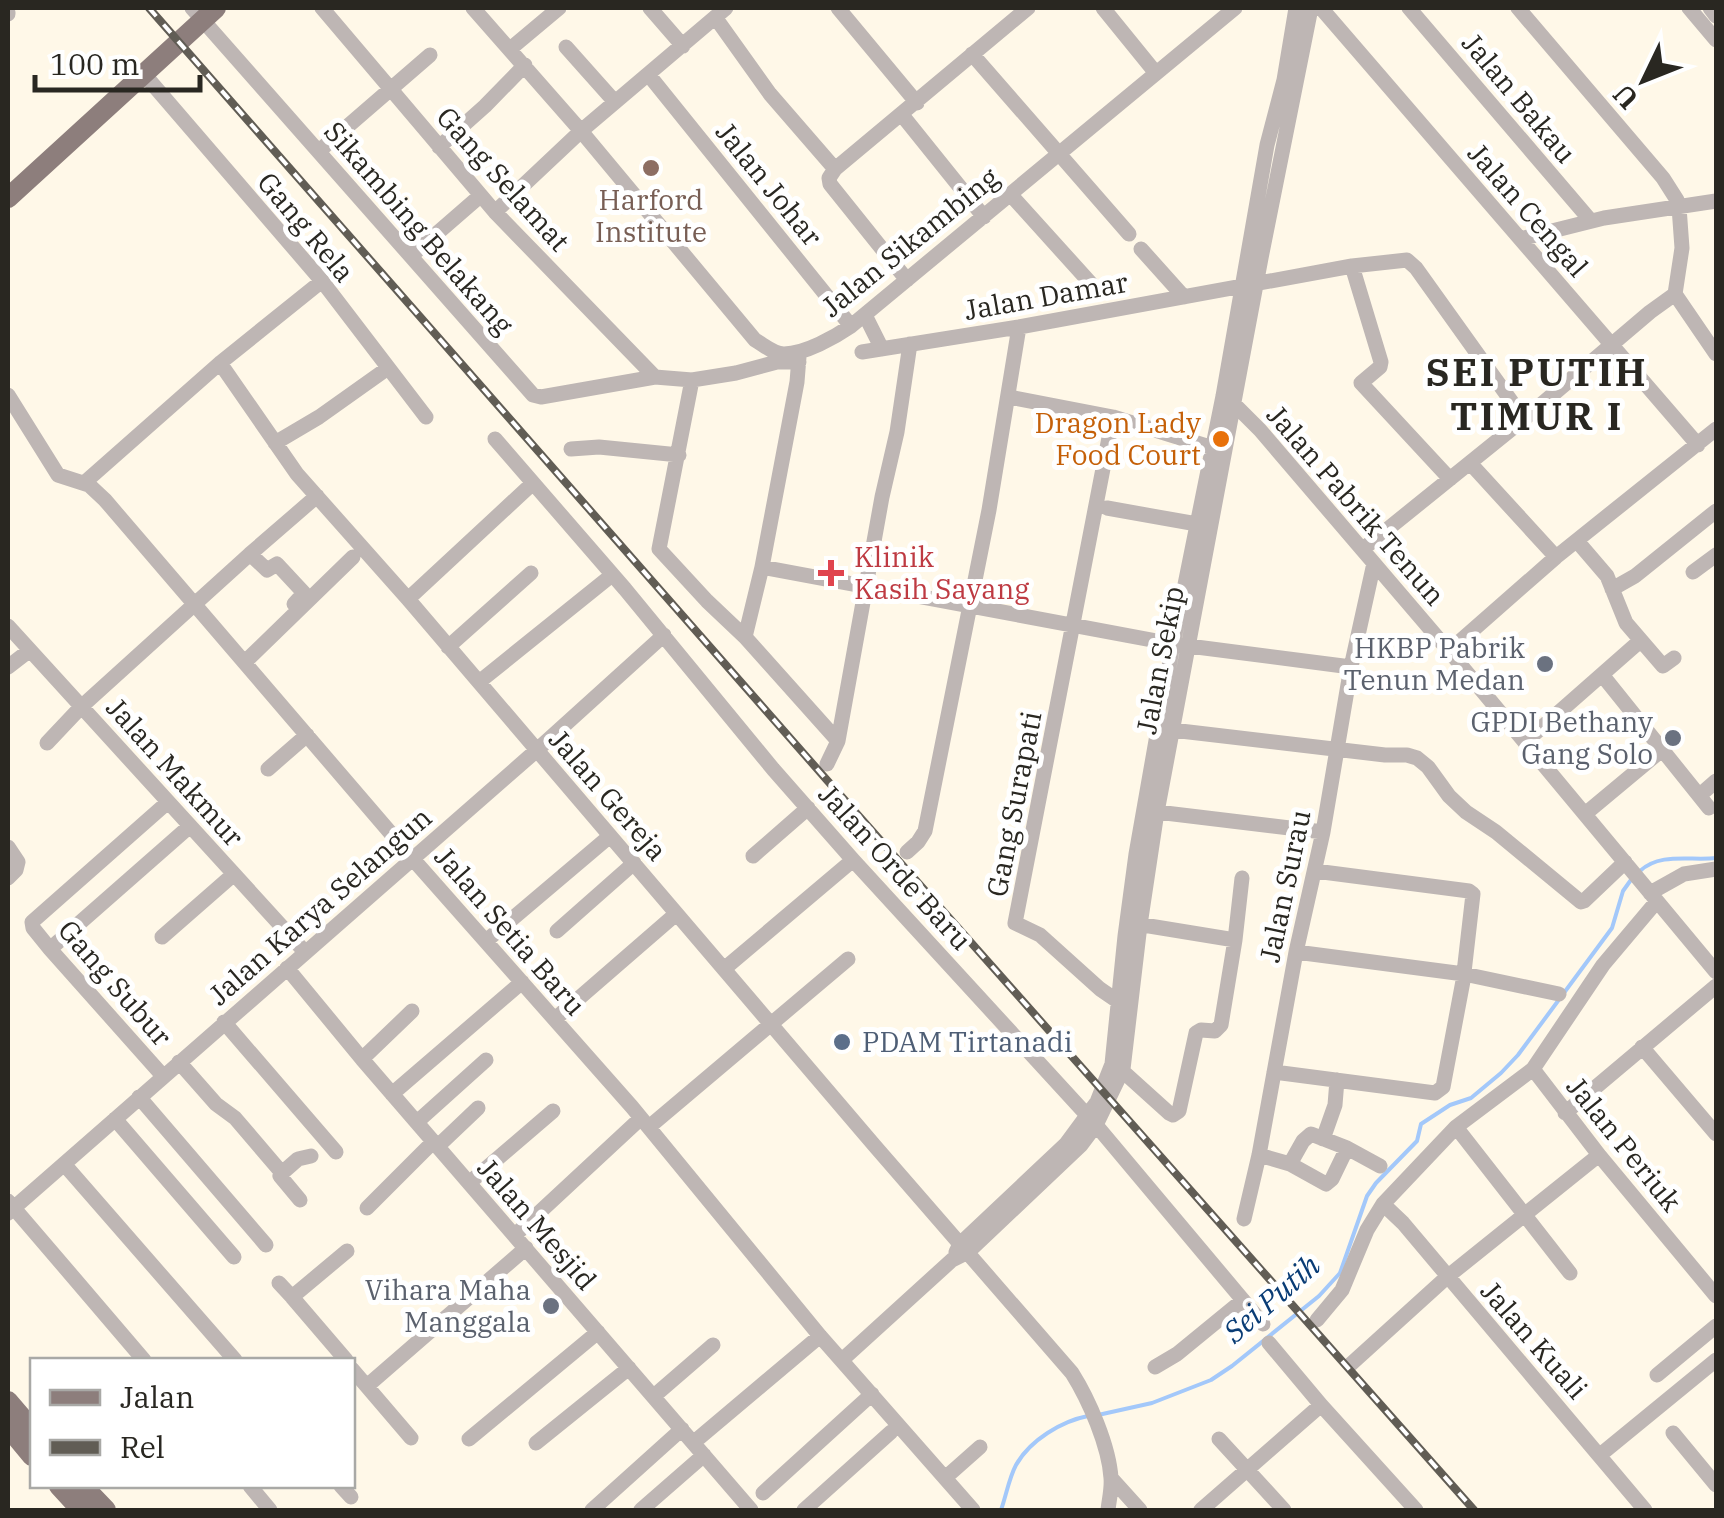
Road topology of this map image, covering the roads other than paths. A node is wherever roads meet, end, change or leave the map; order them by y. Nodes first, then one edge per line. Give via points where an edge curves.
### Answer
1 (322, 8) edge
2 (474, 8) edge
3 (559, 8) edge
4 (650, 8) edge
5 (838, 8) edge
6 (1104, 8) edge
7 (1235, 8) edge
8 (1296, 8) edge
9 (1311, 8) edge
10 (1321, 8) edge
11 (1409, 8) edge
12 (1518, 8) edge
13 (1689, 8) edge
14 (1710, 8) edge
15 (204, 11) edge
16 (1016, 11) edge
17 (721, 12) edge
18 (1716, 16) edge
19 (1716, 40) edge
20 (683, 46) junction
21 (566, 47) dead end
22 (510, 50) junction
23 (430, 54) dead end
24 (972, 54) junction
25 (525, 66) junction
26 (1155, 72) junction
27 (143, 73) junction
28 (648, 74) junction
29 (390, 90) junction
30 (615, 102) junction
31 (916, 102) junction
32 (902, 114) junction
33 (581, 131) junction
34 (438, 146) junction
35 (1275, 147) junction
36 (319, 151) junction
37 (1060, 154) junction
38 (834, 170) junction
39 (1010, 194) junction
40 (480, 196) junction
41 (8, 198) edge
42 (1716, 202) edge
43 (1680, 207) junction
44 (495, 212) junction
45 (984, 217) junction
46 (1591, 221) junction
47 (1128, 234) dead end
48 (1520, 239) junction
49 (1141, 249) dead end
50 (411, 256) junction
51 (1352, 266) junction
52 (907, 280) junction
53 (322, 282) junction
54 (1250, 285) junction
55 (1094, 287) dead end
56 (1676, 294) junction
57 (1184, 297) junction
58 (858, 321) junction
59 (1019, 327) junction
60 (910, 344) junction
61 (1612, 346) junction
62 (882, 349) junction
63 (862, 352) dead end
64 (1716, 354) edge
65 (799, 356) junction
66 (220, 363) junction
67 (388, 368) junction
68 (655, 377) junction
69 (692, 380) junction
70 (529, 391) joint
71 (8, 395) edge
72 (1009, 397) junction
73 (1229, 400) junction
74 (426, 417) dead end
75 (1114, 417) junction
76 (1524, 419) junction
77 (1716, 428) edge
78 (495, 438) dead end
79 (275, 444) junction
80 (1698, 445) junction
81 (1213, 448) junction
82 (571, 449) dead end
83 (679, 455) junction
84 (1470, 463) junction
85 (1450, 479) junction
86 (84, 483) junction
87 (532, 483) junction
88 (317, 496) junction
89 (1106, 508) dead end
90 (1716, 511) edge
91 (1197, 524) junction
92 (1577, 541) junction
93 (1363, 549) junction
94 (250, 554) junction
95 (1716, 555) edge
96 (353, 557) dead end
97 (1556, 557) junction
98 (1374, 563) junction
99 (762, 567) junction
100 (1693, 572) dead end
101 (531, 573) dead end
102 (612, 575) junction
103 (867, 586) junction
104 (1612, 589) junction
105 (408, 599) junction
106 (195, 604) junction
107 (970, 607) junction
108 (297, 611) junction
109 (8, 626) edge
110 (1075, 626) junction
111 (664, 635) junction
112 (745, 637) junction
113 (1640, 641) junction
114 (1180, 645) junction
115 (448, 646) junction
116 (30, 650) junction
117 (1450, 651) junction
118 (1674, 658) dead end
119 (245, 662) junction
120 (1352, 667) junction
121 (8, 668) edge
122 (1603, 676) junction
123 (480, 682) junction
124 (81, 707) junction
125 (1172, 730) junction
126 (307, 735) junction
127 (838, 741) junction
128 (1525, 742) junction
129 (46, 743) dead end
130 (1338, 748) junction
131 (1663, 749) junction
132 (537, 750) junction
133 (827, 764) dead end
134 (268, 769) dead end
135 (1716, 780) edge
136 (168, 802) junction
137 (808, 808) junction
138 (1157, 812) junction
139 (1584, 814) junction
140 (190, 826) junction
141 (1323, 832) junction
142 (610, 836) junction
143 (8, 847) edge
144 (907, 852) dead end
145 (753, 856) dead end
146 (412, 858) junction
147 (853, 860) junction
148 (634, 864) junction
149 (1628, 867) junction
150 (1716, 868) edge
151 (1315, 872) junction
152 (234, 874) junction
153 (8, 878) edge
154 (1242, 878) dead end
155 (1651, 894) junction
156 (676, 914) junction
157 (1133, 924) junction
158 (557, 930) dead end
159 (162, 937) dead end
160 (1235, 940) junction
161 (486, 941) junction
162 (50, 949) junction
163 (305, 952) junction
164 (1296, 952) junction
165 (848, 959) dead end
166 (287, 968) junction
167 (724, 969) junction
168 (1716, 972) edge
169 (1464, 974) junction
170 (522, 982) junction
171 (1716, 986) edge
172 (1559, 994) dead end
173 (1119, 1002) junction
174 (412, 1011) dead end
175 (556, 1019) junction
176 (224, 1022) junction
177 (771, 1022) junction
178 (1642, 1047) junction
179 (362, 1059) junction
180 (486, 1060) dead end
181 (179, 1062) junction
182 (1118, 1066) junction
183 (1532, 1069) junction
184 (1274, 1072) junction
185 (163, 1076) junction
186 (1337, 1080) junction
187 (392, 1094) junction
188 (139, 1097) junction
189 (478, 1108) dead end
190 (553, 1112) dead end
191 (1565, 1113) junction
192 (115, 1119) junction
193 (1092, 1121) junction
194 (417, 1122) junction
195 (645, 1122) junction
196 (1456, 1127) junction
197 (1716, 1134) edge
198 (1323, 1139) junction
199 (436, 1144) junction
200 (1347, 1148) junction
201 (336, 1152) dead end
202 (1259, 1155) junction
203 (1599, 1155) junction
204 (311, 1156) dead end
205 (64, 1164) junction
206 (1290, 1164) junction
207 (1380, 1166) dead end
208 (282, 1172) junction
209 (469, 1182) junction
210 (300, 1200) dead end
211 (1384, 1204) junction
212 (9, 1207) edge
213 (367, 1208) dead end
214 (1524, 1215) junction
215 (1244, 1219) dead end
216 (520, 1242) junction
217 (266, 1245) dead end
218 (964, 1248) junction
219 (347, 1251) dead end
220 (234, 1257) dead end
221 (1570, 1273) dead end
222 (1447, 1277) junction
223 (279, 1283) dead end
224 (1716, 1296) edge
225 (292, 1298) junction
226 (1243, 1300) junction
227 (1317, 1320) dead end
228 (1263, 1324) dead end
229 (1716, 1326) edge
230 (598, 1332) junction
231 (820, 1336) junction
232 (1269, 1342) dead end
233 (713, 1345) dead end
234 (142, 1358) edge
235 (233, 1358) edge
236 (344, 1358) edge
237 (842, 1360) junction
238 (1716, 1360) edge
239 (1351, 1364) dead end
240 (1155, 1366) dead end
241 (629, 1368) junction
242 (355, 1372) edge
243 (1657, 1375) dead end
244 (367, 1386) junction
245 (872, 1394) junction
246 (654, 1396) junction
247 (8, 1401) edge
248 (1322, 1405) junction
249 (8, 1427) edge
250 (30, 1427) edge
251 (682, 1430) junction
252 (891, 1432) dead end
253 (1674, 1432) dead end
254 (411, 1438) dead end
255 (1218, 1438) dead end
256 (469, 1439) dead end
257 (536, 1443) dead end
258 (980, 1447) dead end
259 (699, 1449) junction
260 (30, 1454) edge
261 (1600, 1455) junction
262 (1248, 1470) junction
263 (945, 1478) junction
264 (1112, 1479) junction
265 (1716, 1485) edge
266 (61, 1488) edge
267 (85, 1488) edge
268 (252, 1488) edge
269 (763, 1493) dead end
270 (81, 1510) edge
271 (106, 1510) edge
272 (270, 1510) edge
273 (592, 1510) edge
274 (641, 1510) edge
275 (751, 1510) edge
276 (804, 1510) edge
277 (973, 1510) edge
278 (1108, 1510) edge
279 (1140, 1510) edge
280 (1201, 1510) edge
281 (1284, 1510) edge
282 (1416, 1510) edge
283 (1645, 1510) edge

1 - 29 street, Gang Selamat
2 - 22 street
3 - 22 street
4 - 20 street
5 - 31 street
6 - 26 street
7 - 26 street, Jalan Sikambing
8 - 35 street, Jalan Sekip
9 - 35 street, Jalan Sekip
10 - 48 street, Jalan Cengal
11 - 46 street, Jalan Bakau
12 - 43 street via 1663,178
13 - 19 street
14 - 18 street
15 - 27 main road
15 - 36 street, Sikambing Belakang
16 - 24 street
17 - 20 street
17 - 38 street via 770,94
20 - 28 street
21 - 30 street
22 - 25 street
23 - 29 street
24 - 31 street
24 - 37 street
25 - 33 street
25 - 34 street
26 - 37 street, Jalan Sikambing
27 - 41 main road
27 - 53 street, Gang Rela
28 - 30 street
28 - 58 street, Jalan Johar
29 - 34 street, Gang Selamat
29 - 36 street
30 - 33 street
31 - 32 street
32 - 38 street
32 - 45 street
33 - 44 street
33 - 65 street via 755,340
34 - 40 street, Gang Selamat
35 - 54 street, Jalan Sekip
36 - 50 street, Sikambing Belakang
37 - 39 street, Jalan Sikambing
37 - 47 street
38 - 52 street via 830,184
39 - 45 street, Jalan Sikambing
39 - 55 street
40 - 44 street, Gang Selamat
40 - 50 street
42 - 43 street
43 - 46 street
43 - 56 street
44 - 68 street, Gang Selamat
45 - 52 street, Jalan Sikambing
46 - 48 street
48 - 61 street, Jalan Cengal
49 - 57 street
50 - 70 street, Sikambing Belakang
51 - 54 street, Jalan Damar
51 - 76 street, Jalan Damar via 1412,263
51 - 85 street via 1381,362 1362,383
52 - 58 street, Jalan Sikambing
53 - 66 street
53 - 67 street, Gang Rela
54 - 57 street, Jalan Damar
54 - 73 street, Jalan Sekip
56 - 61 street
56 - 64 street
57 - 59 street, Jalan Damar
58 - 62 street
58 - 65 street, Jalan Sikambing
59 - 60 street, Jalan Damar
59 - 72 street
60 - 62 street, Jalan Damar
60 - 103 street
61 - 76 street
61 - 80 street, Jalan Cengal
62 - 63 street, Jalan Damar
65 - 69 street, Jalan Sikambing
65 - 99 street
66 - 79 street, Jalan Gereja
66 - 86 street
67 - 74 street, Gang Rela
67 - 79 street
68 - 69 street, Jalan Sikambing
68 - 70 street, Jalan Sikambing via 542,397
69 - 83 street
71 - 86 street, Jalan Setia Baru via 59,477
72 - 75 street
72 - 107 street
73 - 81 street, Jalan Sekip
73 - 93 street, Jalan Pabrik Tenun
73 - 114 street, Jalan Sekip
75 - 81 street
75 - 110 street
76 - 84 street
77 - 80 street
78 - 87 street, Jalan Orde Baru
79 - 88 street, Jalan Gereja
80 - 92 street
81 - 91 street, Jalan Sekip
82 - 83 street
83 - 112 street via 659,548
84 - 85 street
84 - 97 street
85 - 93 street
86 - 106 street, Jalan Setia Baru
87 - 102 street, Jalan Orde Baru
87 - 105 street
88 - 94 street
88 - 105 street, Jalan Gereja
89 - 91 street
90 - 104 street
91 - 114 street, Jalan Sekip
92 - 97 street
92 - 104 street
93 - 98 street, Jalan Pabrik Tenun
94 - 106 street
94 - 108 street via 267,570 277,564 304,593 294,604
95 - 100 street
96 - 108 street
97 - 117 street
98 - 117 street, Jalan Pabrik Tenun
98 - 120 street, Jalan Surau
99 - 103 street
99 - 112 street
101 - 115 street
102 - 111 street, Jalan Orde Baru
102 - 123 street
103 - 107 street
103 - 127 street
104 - 113 street
105 - 115 street, Jalan Gereja
106 - 119 street, Jalan Setia Baru
106 - 124 street
107 - 110 street
107 - 144 street via 925,832
108 - 119 street
109 - 116 street, Jalan Makmur
110 - 114 street
110 - 173 street, Gang Surapati via 1015,923 1040,934
111 - 132 street, Jalan Karya Selangun
111 - 137 street, Jalan Orde Baru
112 - 127 street
113 - 118 street via 1663,666
113 - 122 street
114 - 120 street
114 - 125 street, Jalan Sekip
114 - 157 street, Jalan Sekip via 1136,854
115 - 123 street, Jalan Gereja
116 - 121 street
116 - 124 street, Jalan Makmur
117 - 128 street, Jalan Pabrik Tenun
119 - 126 street, Jalan Setia Baru
120 - 130 street, Jalan Surau
122 - 128 street
122 - 131 street
123 - 132 street, Jalan Gereja
124 - 129 street
124 - 136 street, Jalan Makmur
125 - 130 street
125 - 138 street, Jalan Sekip
126 - 134 street
126 - 146 street, Jalan Setia Baru
127 - 133 street
128 - 139 street, Jalan Pabrik Tenun
130 - 141 street, Jalan Surau
130 - 149 street via 1417,758 1466,812 1581,902
131 - 135 street via 1705,802
131 - 139 street
132 - 142 street, Jalan Gereja
132 - 146 street, Jalan Karya Selangun
136 - 140 street, Jalan Makmur
136 - 162 street, Gang Subur via 32,922
137 - 145 street
137 - 147 street, Jalan Orde Baru
138 - 141 street
138 - 157 street, Jalan Sekip
139 - 149 street, Jalan Pabrik Tenun
140 - 152 street, Jalan Makmur
140 - 162 street
141 - 151 street, Jalan Surau
142 - 148 street, Jalan Gereja
142 - 161 street
143 - 153 street via 18,862
146 - 161 street, Jalan Setia Baru
146 - 163 street, Jalan Karya Selangun
147 - 167 street
147 - 193 street, Jalan Orde Baru
148 - 156 street, Jalan Gereja
148 - 158 street
149 - 155 street, Jalan Pabrik Tenun
150 - 155 street via 1684,874
151 - 164 street, Jalan Surau
151 - 169 street via 1469,892 1474,897
152 - 159 street
152 - 163 street, Jalan Makmur
154 - 160 street
155 - 168 street, Jalan Pabrik Tenun
155 - 183 street
156 - 167 street, Jalan Gereja
156 - 175 street
157 - 160 street
157 - 173 street, Jalan Sekip
157 - 182 street, Jalan Sekip
160 - 182 street via 1221,1025 1196,1033 1179,1111 1169,1114
161 - 170 street, Jalan Setia Baru
162 - 185 street, Gang Subur
163 - 166 street, Jalan Karya Selangun
164 - 169 street
164 - 184 street, Jalan Surau
165 - 177 street
166 - 176 street, Jalan Karya Selangun
166 - 179 street, Jalan Mesjid
167 - 177 street, Jalan Gereja
169 - 172 street
169 - 186 street via 1442,1090
170 - 175 street, Jalan Setia Baru
170 - 187 street
171 - 178 street
173 - 182 street, Jalan Sekip
174 - 179 street
175 - 195 street, Jalan Setia Baru
176 - 181 street, Jalan Karya Selangun
176 - 201 street
177 - 195 street
177 - 218 street, Jalan Gereja
178 - 191 street
178 - 197 street
179 - 187 street, Jalan Mesjid
180 - 194 street
181 - 185 street, Jalan Karya Selangun
181 - 208 street
182 - 193 street, Jalan Sekip
183 - 191 street, Jalan Periuk
183 - 196 street
184 - 186 street
184 - 202 street, Jalan Surau
185 - 188 street, Jalan Karya Selangun
186 - 198 street
187 - 194 street, Jalan Mesjid
188 - 192 street, Jalan Karya Selangun
188 - 217 street
189 - 199 street
190 - 209 street
191 - 203 street, Jalan Periuk
192 - 205 street, Jalan Karya Selangun
192 - 220 street
193 - 218 street, Jalan Sekip via 1081,1144
193 - 226 street, Jalan Orde Baru
194 - 199 street, Jalan Mesjid
195 - 216 street
195 - 231 street, Jalan Setia Baru
196 - 211 street
196 - 214 street
198 - 200 street
198 - 206 street via 1308,1135
199 - 209 street, Jalan Mesjid
199 - 213 street
200 - 206 street via 1326,1184
200 - 207 street
202 - 206 street
202 - 215 street, Jalan Surau
203 - 214 street
203 - 224 street, Jalan Periuk
204 - 208 street
205 - 212 street, Jalan Karya Selangun
205 - 235 street
208 - 210 street
209 - 216 street, Jalan Mesjid
211 - 222 street, Jalan Kuali
211 - 227 street via 1342,1290
212 - 234 street
214 - 221 street
214 - 222 street
216 - 230 street, Jalan Mesjid
216 - 244 street
218 - 237 street, Jalan Sekip
218 - 264 street, Jalan Gereja via 1072,1373 1090,1405
219 - 225 street
222 - 239 street
222 - 261 street, Jalan Kuali
223 - 225 street
225 - 236 street
226 - 228 street, Jalan Orde Baru
226 - 240 street
229 - 243 street
230 - 241 street, Jalan Mesjid
230 - 256 street
231 - 237 street, Jalan Setia Baru
231 - 259 street
232 - 248 street
233 - 246 street
237 - 245 street, Jalan Setia Baru
238 - 261 street
241 - 246 street, Jalan Mesjid
241 - 257 street
242 - 244 street
244 - 254 street
245 - 263 street, Jalan Setia Baru
245 - 269 street
246 - 251 street, Jalan Mesjid
247 - 250 main road
248 - 262 street
248 - 282 street
249 - 260 main road
251 - 259 street, Jalan Mesjid
251 - 273 street
252 - 276 street
253 - 265 street
255 - 262 street
258 - 263 street
259 - 274 street
259 - 275 street, Jalan Mesjid
261 - 283 street, Jalan Kuali
262 - 280 street
262 - 281 street
263 - 277 street, Jalan Setia Baru
264 - 278 street
264 - 279 street
266 - 270 main road
267 - 271 main road
268 - 272 street

